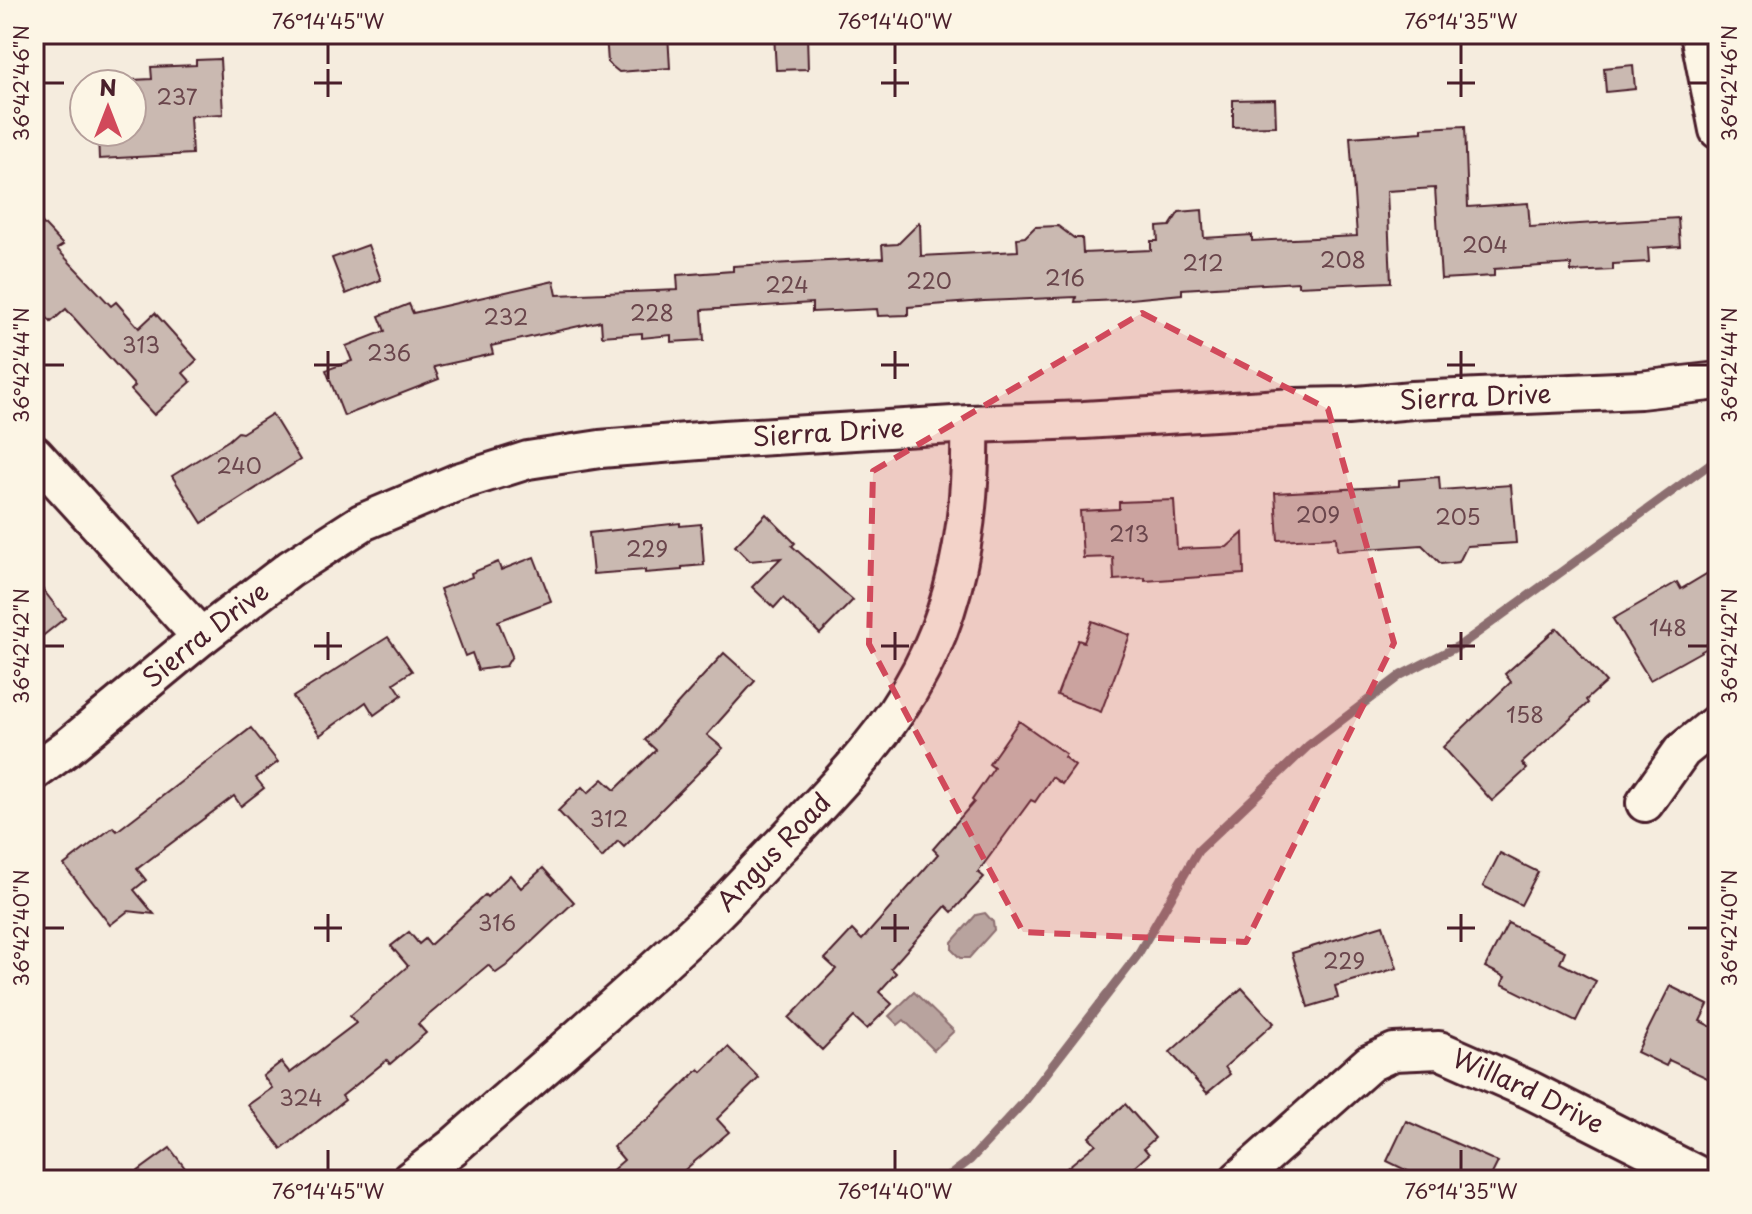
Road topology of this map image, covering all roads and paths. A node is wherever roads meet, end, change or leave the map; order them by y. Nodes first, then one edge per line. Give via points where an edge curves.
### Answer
1 (1699, 34) edge
2 (1718, 130) edge
3 (1718, 381) edge
4 (970, 424) junction
5 (34, 454) edge
6 (201, 637) junction
7 (1718, 722) edge
8 (34, 772) edge
9 (1645, 803) dead end
10 (410, 1180) edge
11 (1238, 1180) edge
12 (1708, 1180) edge

1 - 2 street
3 - 4 street, Sierra Drive via 1640,390
4 - 6 street, Sierra Drive via 600,449 528,460 458,482 363,522
4 - 10 street, Angus Road via 967,516 955,584 922,669 887,728 859,764 703,925
5 - 6 street
6 - 8 street, Sierra Drive
7 - 9 street via 1682,751
11 - 12 street, Willard Drive via 1370,1063 1394,1052 1420,1049 1463,1059

